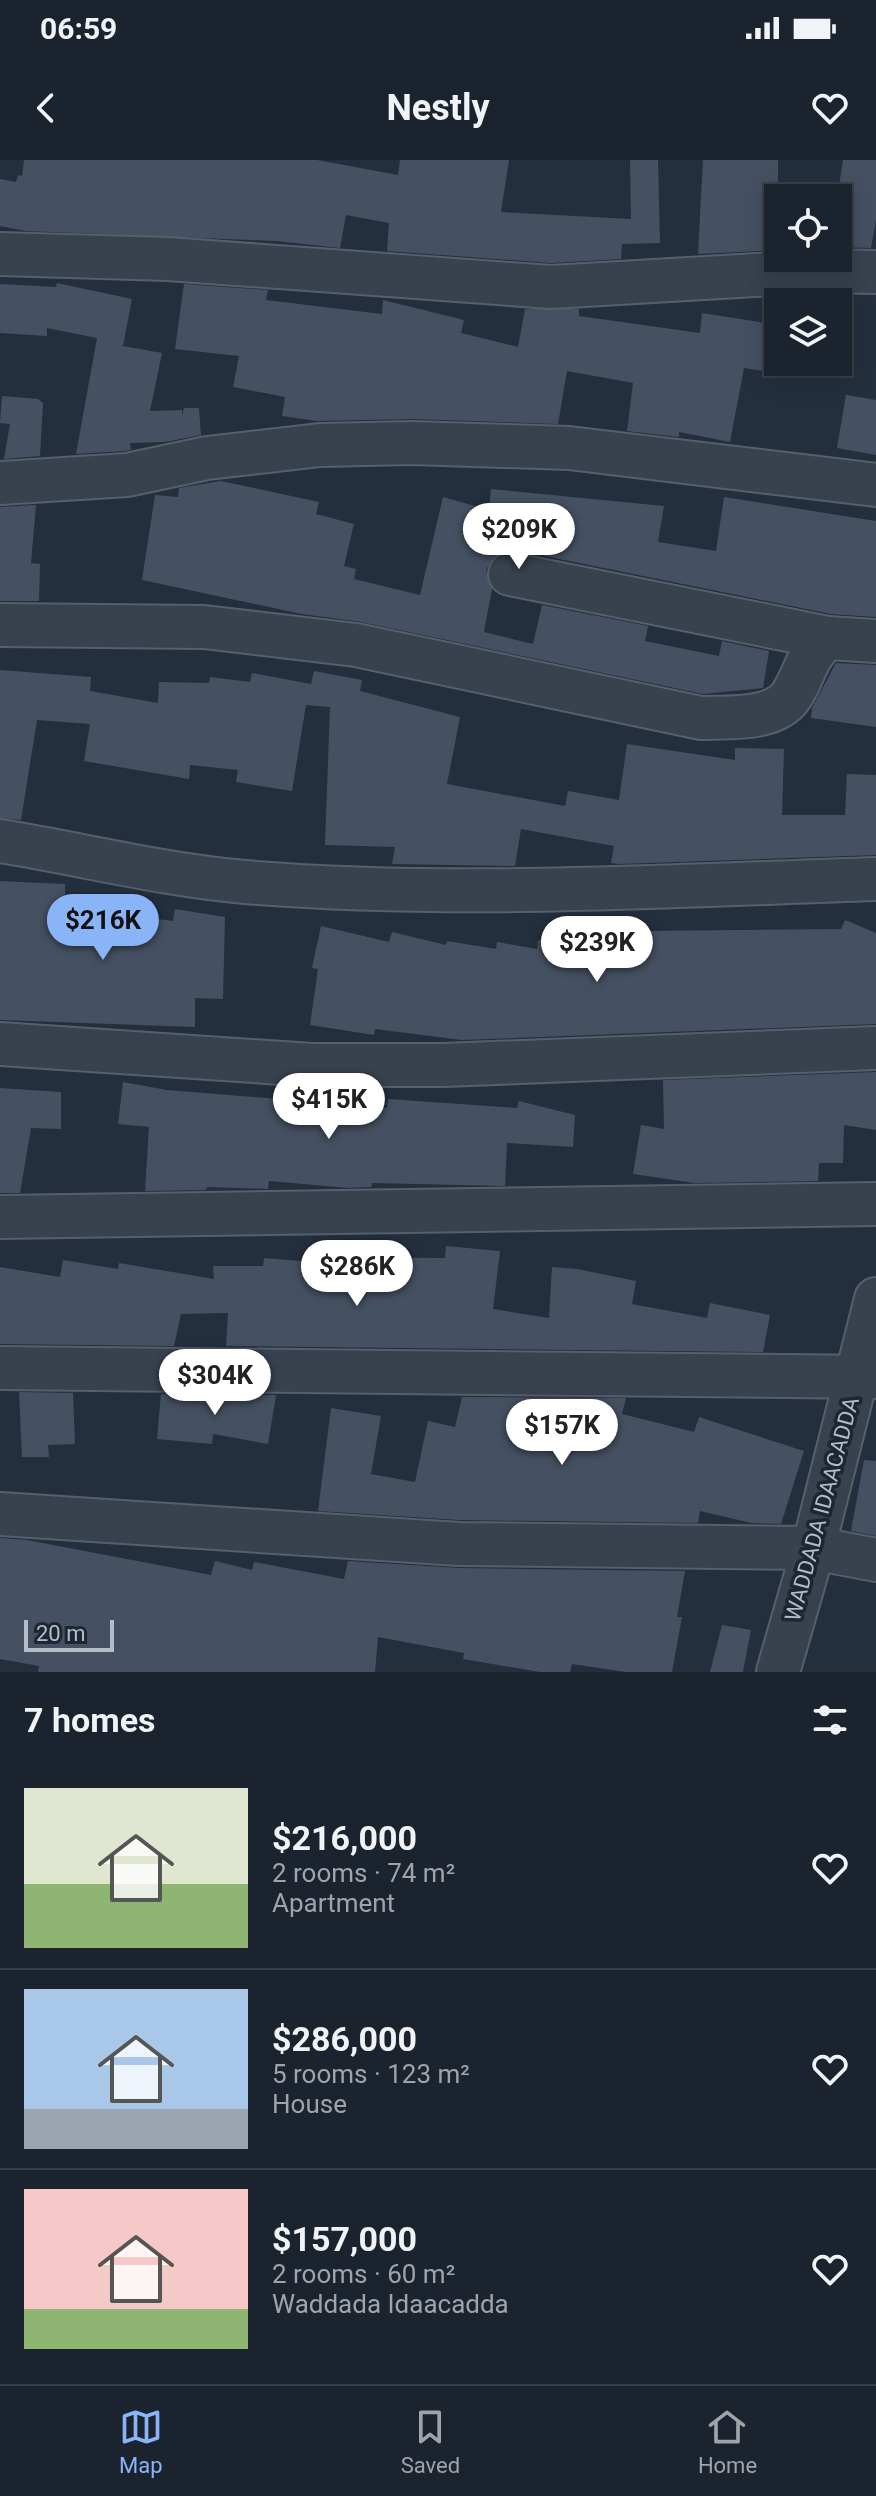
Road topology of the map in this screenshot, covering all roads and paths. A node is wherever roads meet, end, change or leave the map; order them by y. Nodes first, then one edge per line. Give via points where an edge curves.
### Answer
1 (0, 254) edge
2 (876, 272) edge
3 (0, 483) edge
4 (876, 485) edge
5 (510, 574) dead end
6 (0, 625) edge
7 (828, 638) junction
8 (876, 641) edge
9 (0, 841) edge
10 (876, 879) edge
11 (0, 1044) edge
12 (876, 1048) edge
13 (876, 1204) edge
14 (0, 1217) edge
15 (876, 1299) edge
16 (0, 1368) edge
17 (866, 1377) edge
18 (0, 1514) edge
19 (813, 1548) junction
20 (876, 1560) edge
21 (778, 1672) edge

1 - 2 street via 168,259 551,287
3 - 4 street via 127,475 207,458 320,445 412,443 569,448
5 - 7 street
6 - 7 street via 204,627 356,645 701,718 774,709 790,698 815,647
7 - 8 street
9 - 10 street via 208,878 327,885 632,886
11 - 12 street via 356,1065
13 - 14 street
15 - 17 street, WADDADA IDAACADDA
16 - 17 street
17 - 19 street, WADDADA IDAACADDA
18 - 19 street via 459,1544
19 - 20 street
19 - 21 street, WADDADA IDAACADDA

